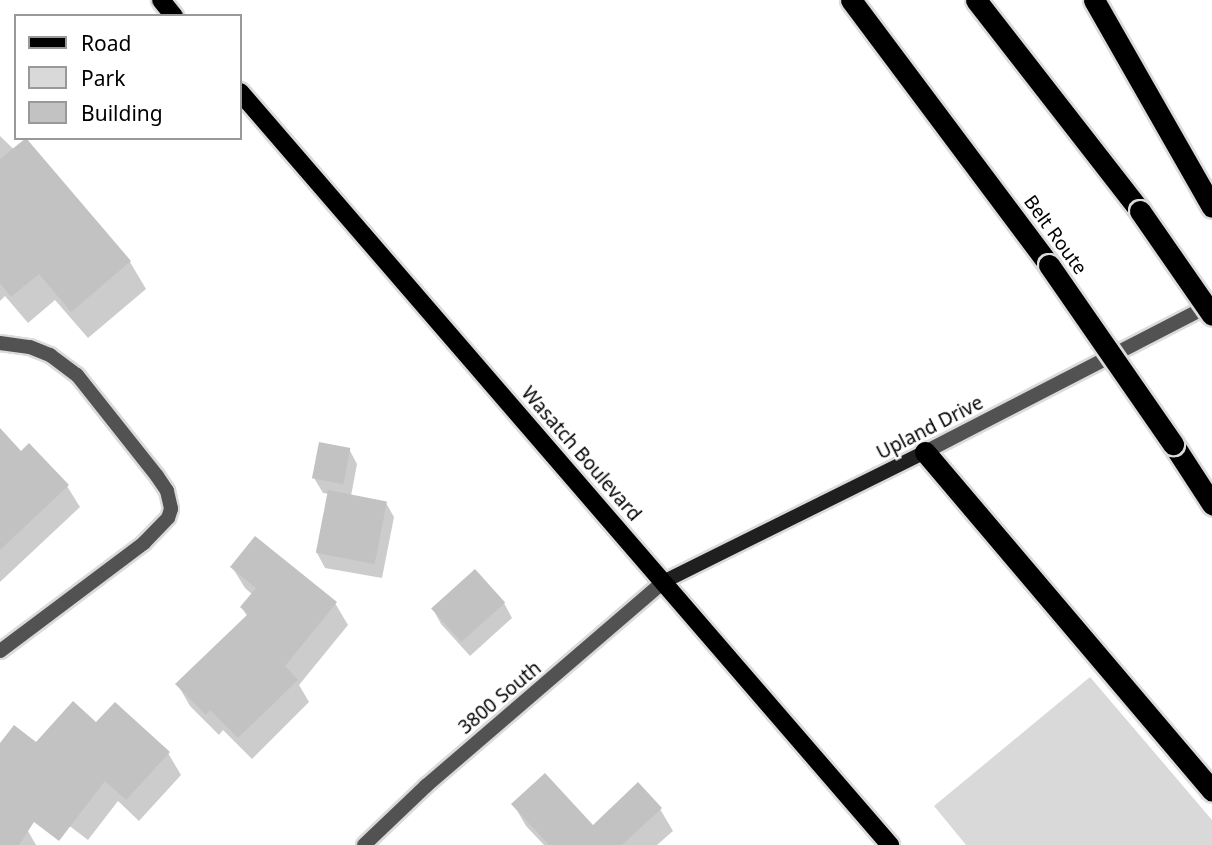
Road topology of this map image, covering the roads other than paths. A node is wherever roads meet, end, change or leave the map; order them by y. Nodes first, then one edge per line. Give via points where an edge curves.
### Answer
1 (161, 0) edge
2 (851, 0) edge
3 (976, 0) edge
4 (1094, 0) edge
5 (172, 14) edge
6 (242, 94) edge
7 (1212, 207) edge
8 (1212, 304) edge
9 (1212, 315) edge
10 (0, 343) edge
11 (925, 452) junction
12 (1212, 504) edge
13 (663, 582) junction
14 (0, 651) edge
15 (1212, 790) edge
16 (363, 845) edge
17 (890, 845) edge

1 - 5 main road
2 - 12 highway, Belt Route, bridge via 1049,265
3 - 9 highway, bridge via 1140,211
4 - 7 highway
6 - 13 main road, Wasatch Boulevard
8 - 11 street, Upland Drive
10 - 14 street via 50,355 83,381 157,476 167,491 170,509 162,527 144,543
11 - 13 main road, Upland Drive
11 - 15 highway
13 - 16 street, 3800 South
13 - 17 main road, Wasatch Boulevard

